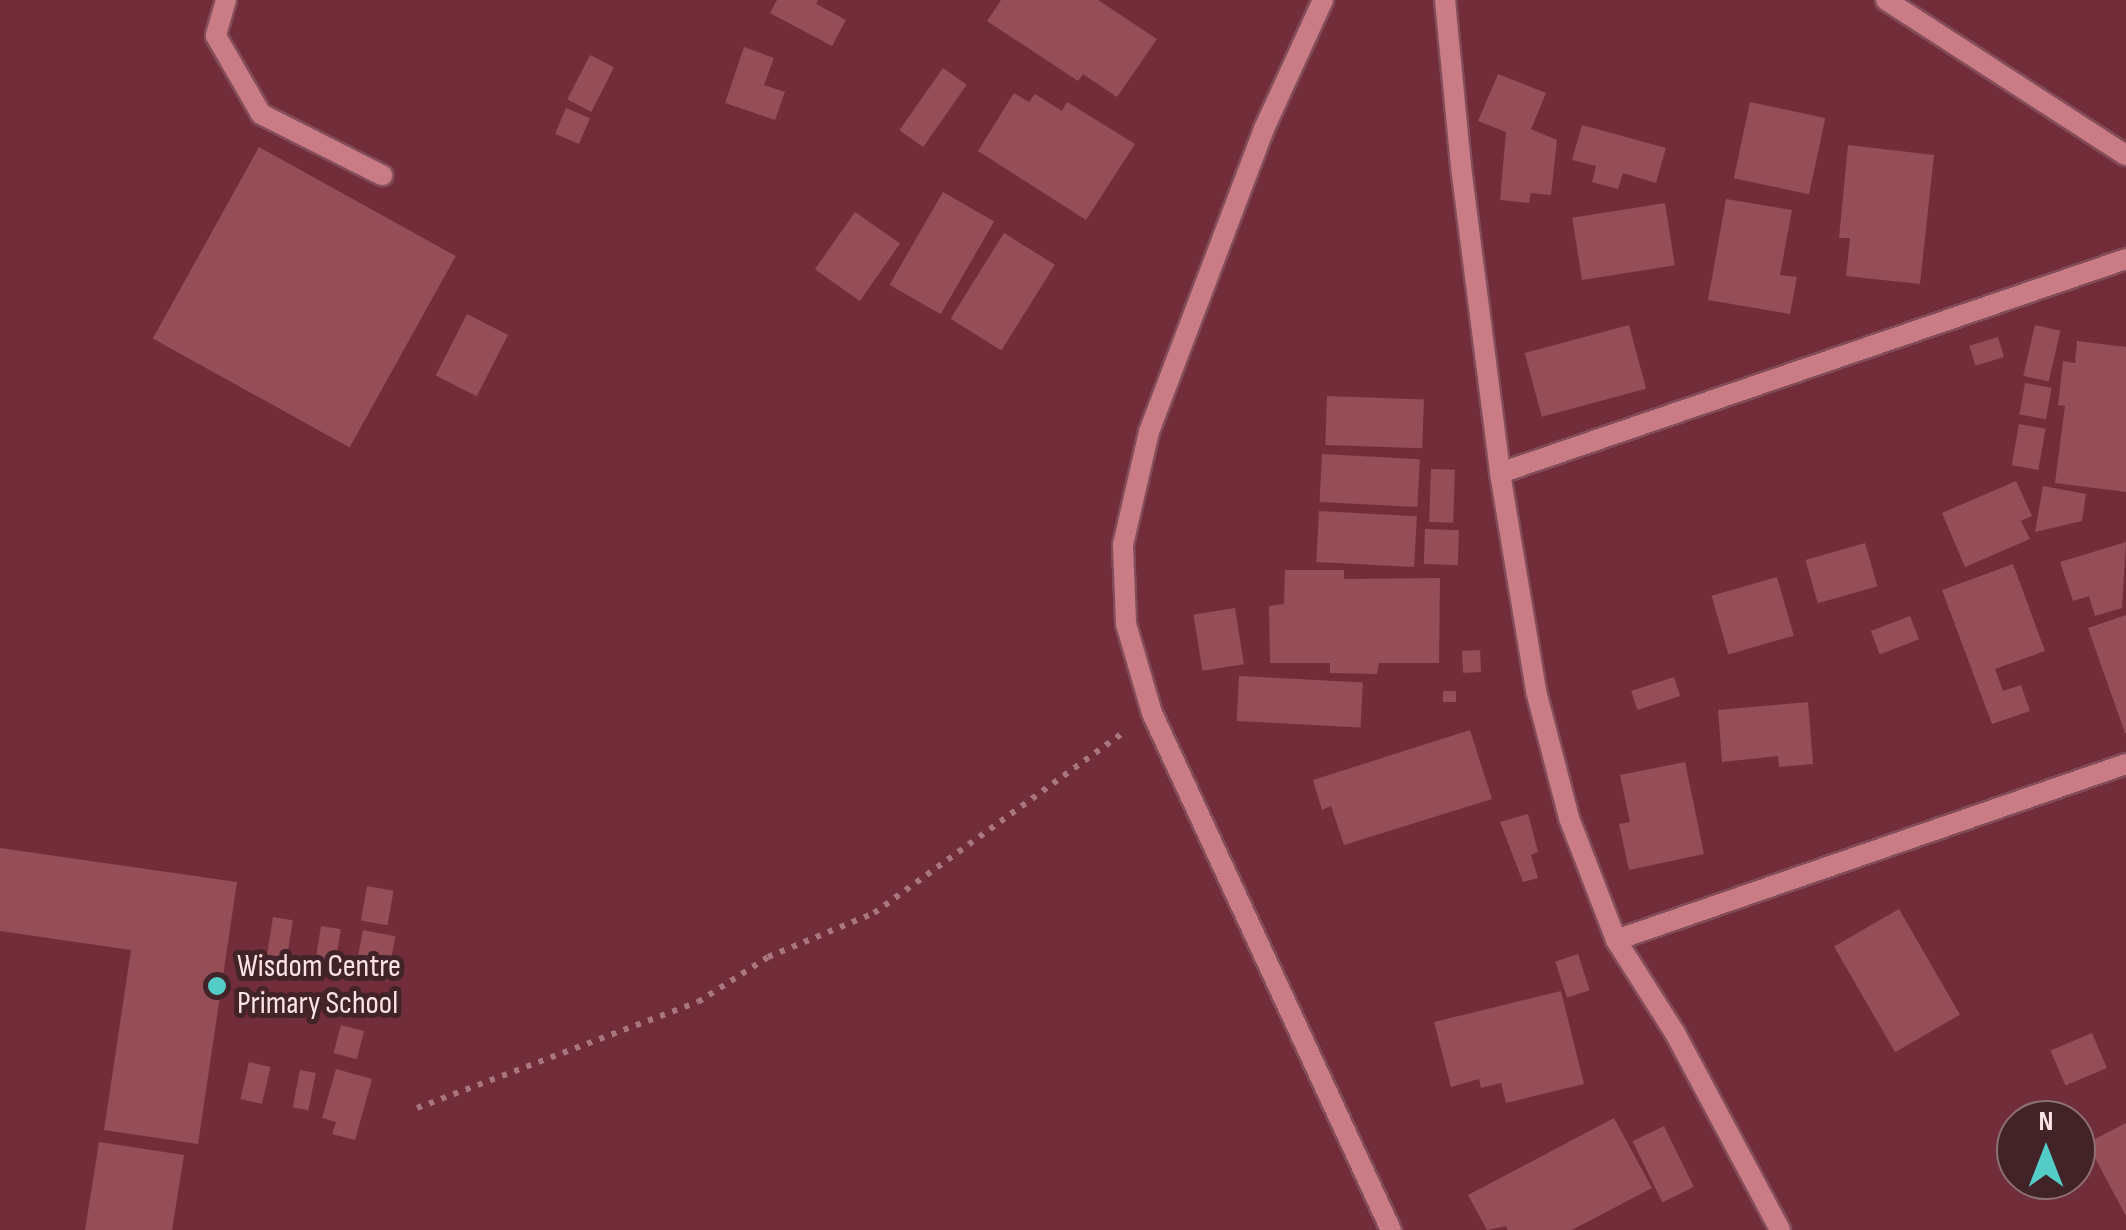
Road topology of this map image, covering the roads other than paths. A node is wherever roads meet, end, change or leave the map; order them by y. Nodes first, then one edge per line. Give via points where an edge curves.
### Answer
1 (226, 0) edge
2 (1323, 0) edge
3 (1445, 0) edge
4 (1886, 0) edge
5 (2126, 155) edge
6 (382, 175) dead end
7 (2126, 259) edge
8 (1500, 472) junction
9 (2126, 764) edge
10 (1616, 940) junction
11 (1384, 1226) edge
12 (1780, 1230) edge

1 - 6 street via 216,36 260,114
2 - 11 street via 1264,128 1149,432 1123,545 1126,624 1152,713
3 - 8 street
4 - 5 street
7 - 8 street
8 - 10 street via 1536,690 1569,818
9 - 10 street
10 - 12 street via 1675,1033

